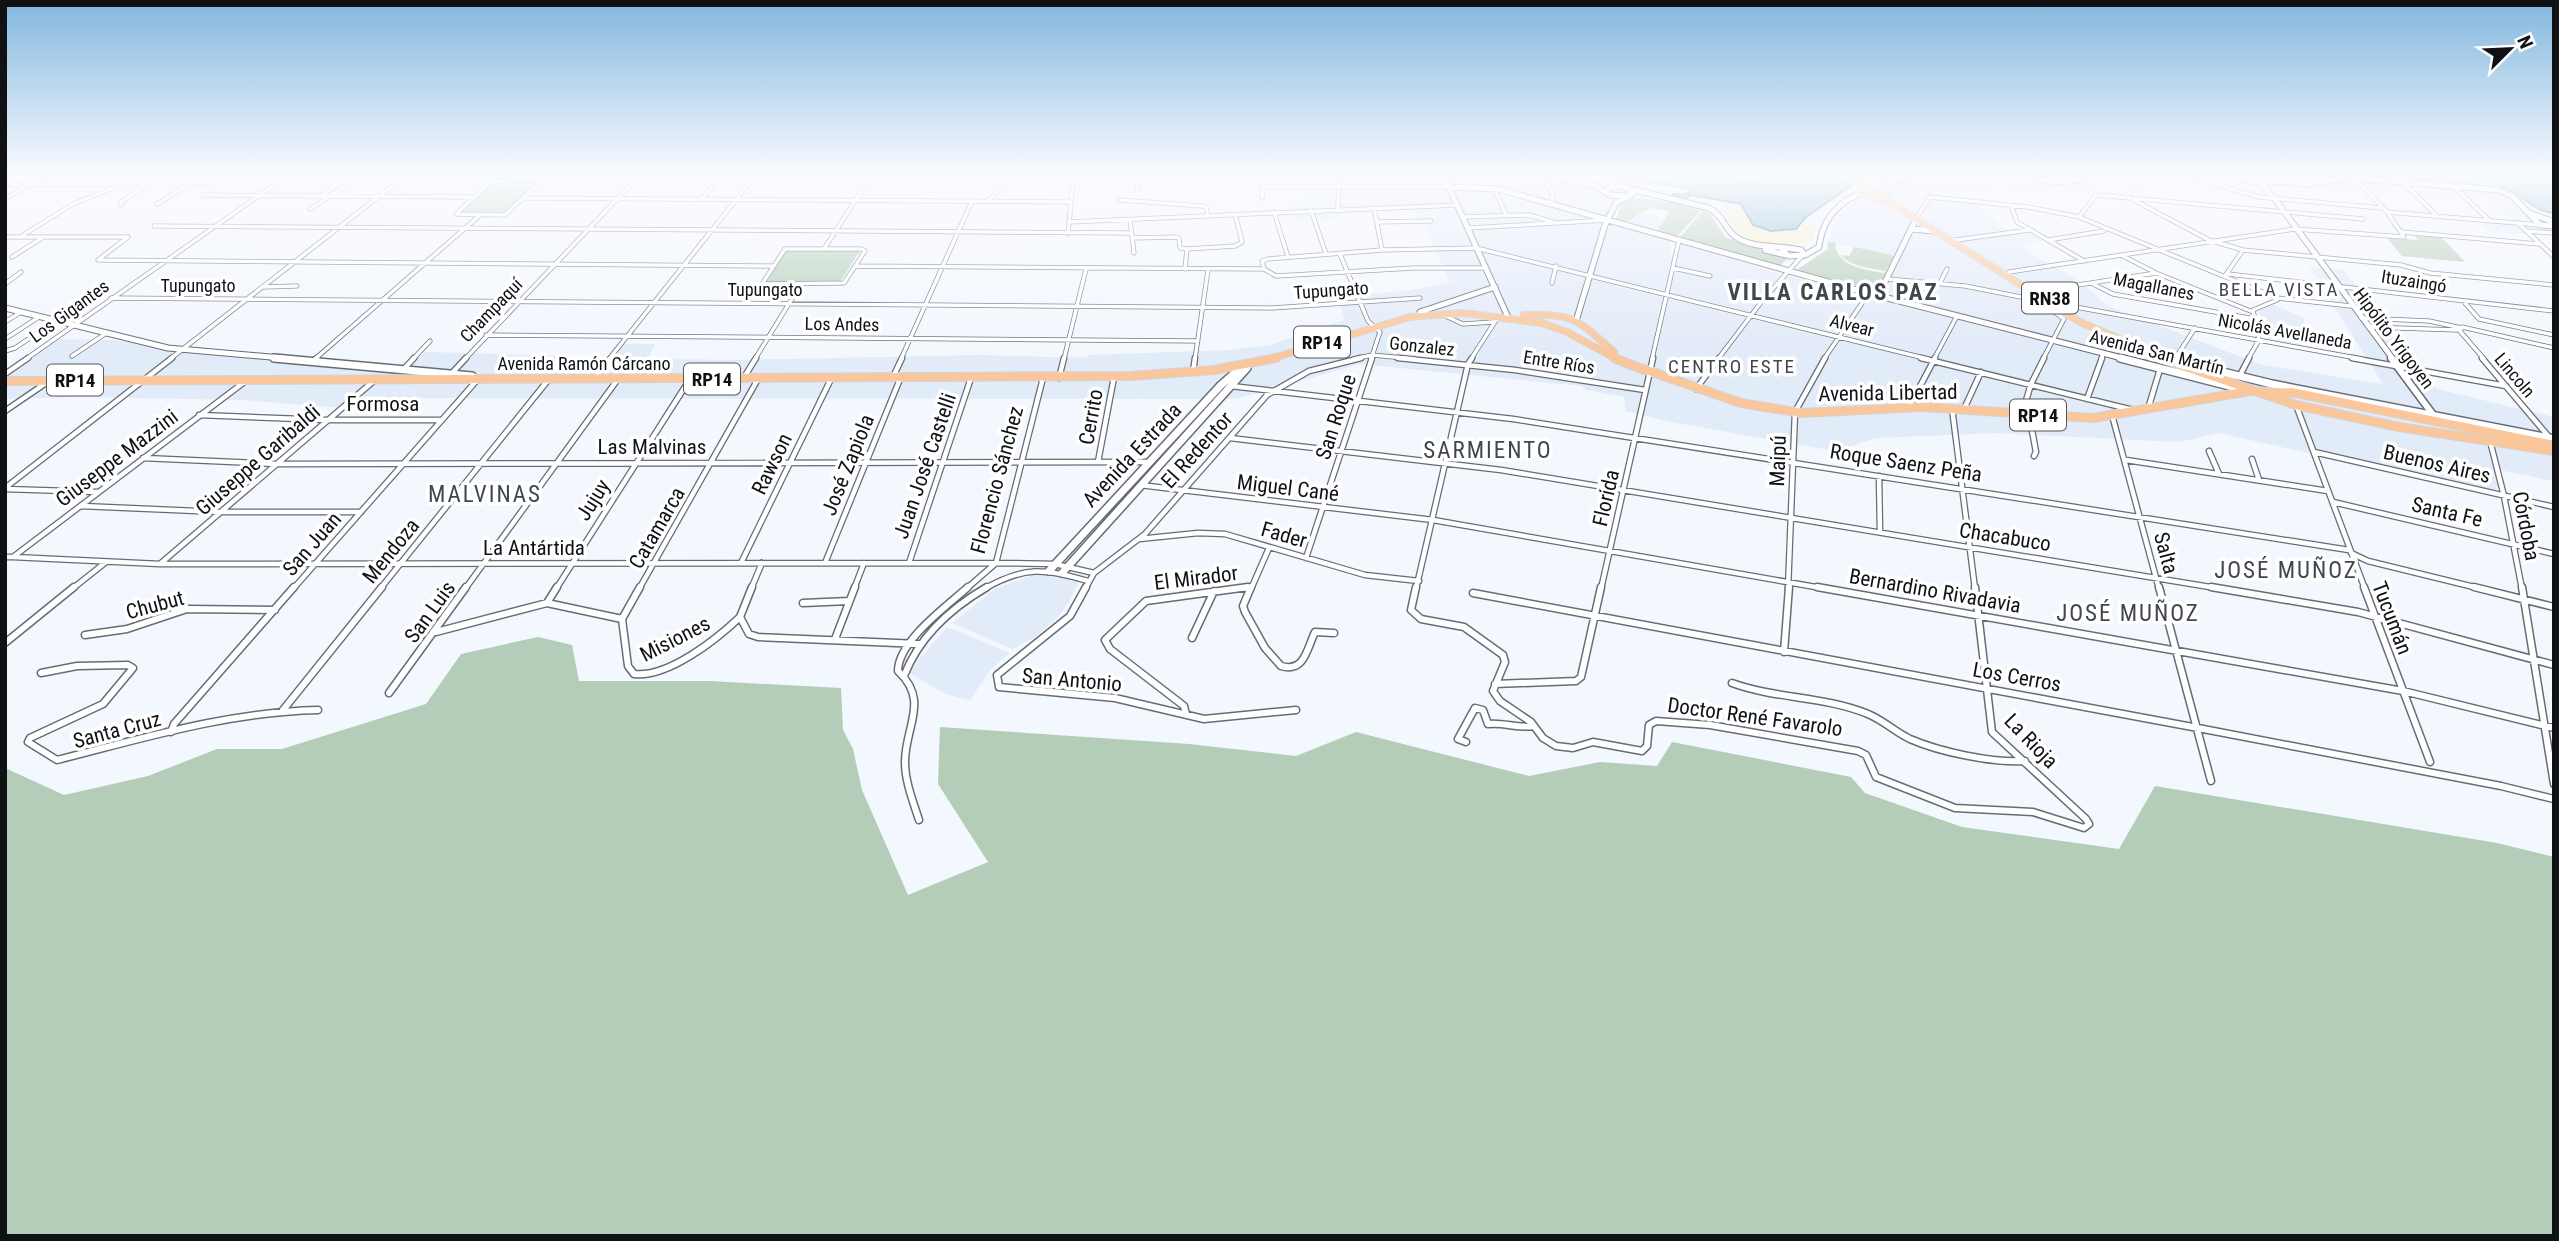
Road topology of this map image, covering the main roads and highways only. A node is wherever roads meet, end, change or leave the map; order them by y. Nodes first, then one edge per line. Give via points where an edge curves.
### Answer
1 (1470, 234) edge
2 (1603, 234) edge
3 (1657, 234) edge
4 (1727, 234) edge
5 (1732, 234) edge
6 (1820, 234) edge
7 (1942, 234) edge
8 (1818, 240) junction
9 (1952, 240) junction
10 (1791, 248) junction
11 (1786, 255) junction
12 (1803, 256) junction
13 (2010, 276) junction
14 (1839, 285) junction
15 (2020, 285) junction
16 (1865, 300) road end
17 (2059, 304) junction
18 (5, 308) edge
19 (1441, 311) junction
20 (1420, 312) joint
21 (1507, 315) junction
22 (1519, 319) junction
23 (1490, 321) junction
24 (1576, 321) junction
25 (1375, 327) junction
26 (1555, 327) junction
27 (1269, 357) junction
28 (1247, 365) junction
29 (2184, 368) junction
30 (1220, 369) junction
31 (1204, 370) junction
32 (1647, 371) junction
33 (1231, 376) junction
34 (478, 379) junction
35 (5, 380) edge
36 (2221, 385) junction
37 (2250, 391) junction
38 (2297, 393) junction
39 (2317, 395) junction
40 (2224, 396) junction
41 (2296, 405) junction
42 (2359, 406) junction
43 (2380, 408) junction
44 (2397, 414) junction
45 (2365, 420) junction
46 (2399, 426) junction
47 (2431, 432) joint
48 (2487, 433) junction
49 (2548, 440) edge
50 (2554, 452) edge
51 (1116, 499) junction
52 (1126, 501) junction
53 (1049, 571) road end
54 (1062, 573) road end

1 - 21 main road
2 - 24 main road
3 - 14 main road, Avenida San Martín
4 - 11 main road
5 - 10 main road via 1759,245
6 - 8 main road
7 - 9 main road, RN38
8 - 10 main road
8 - 12 main road via 1817,249
9 - 13 main road, RN38
9 - 13 main road, RN38
10 - 11 main road via 1782,251
10 - 12 main road via 1803,251
11 - 12 main road
13 - 15 main road, RN38
13 - 17 main road, RN38
14 - 16 main road
14 - 29 main road, Avenida San Martín via 2160,369
15 - 17 main road
15 - 29 main road, RN38 via 2106,336
17 - 29 main road, RN38
18 - 34 main road via 181,350
19 - 20 main road, Avenida Libertad / RP14
19 - 21 main road, Avenida Libertad / RP14
19 - 23 main road, Avenida Libertad / RP14
19 - 25 main road, Avenida Ramón Cárcano / RP14
20 - 25 main road, Avenida Ramón Cárcano / RP14
21 - 22 main road
21 - 23 main road
21 - 24 main road, Avenida Libertad / RP14 via 1548,315
22 - 23 main road, Avenida Libertad / RP14
22 - 26 main road, Avenida Libertad / RP14
24 - 26 main road, RP14 via 1579,325 1574,328
24 - 32 main road, Avenida Libertad / RP14 via 1616,354
25 - 27 main road, Avenida Ramón Cárcano / RP14
25 - 28 main road, Avenida Ramón Cárcano / RP14
26 - 32 main road, Avenida Libertad / RP14
27 - 28 main road
27 - 31 main road, Avenida Ramón Cárcano / RP14
28 - 30 main road, Avenida Ramón Cárcano / RP14
28 - 33 main road, Avenida Estrada
28 - 52 main road, Avenida Estrada
29 - 36 main road, Avenida San Martín
29 - 37 main road, RN38
29 - 38 main road, RN38
29 - 39 main road, Avenida San Martín
30 - 31 main road, Avenida Ramón Cárcano / RP14
30 - 33 main road
31 - 34 main road, Avenida Ramón Cárcano / RP14 via 1059,378
32 - 40 main road, Avenida Libertad / RP14 via 1754,406 1795,412 1909,407 2084,418
33 - 51 main road, Avenida Estrada
34 - 35 main road, Avenida Ramón Cárcano / RP14
36 - 37 main road, Avenida San Martín
36 - 40 main road via 2230,391
37 - 38 main road, RP14
37 - 40 main road, Avenida Libertad / RP14
37 - 41 main road, RN38
38 - 39 main road, RN38
39 - 42 main road, RN38
39 - 43 main road, Avenida San Martín
40 - 41 main road, Avenida Libertad / RP14
41 - 45 main road, RN38
42 - 43 main road, RN38
42 - 45 main road via 2377,416
43 - 44 main road, RN38
43 - 48 main road, Avenida San Martín via 2434,416
44 - 46 main road via 2385,418
44 - 48 main road, RN38
45 - 46 main road, RN38
46 - 47 main road, RN38
47 - 48 main road, RN38
48 - 49 main road, RN38
48 - 50 main road, RN38
51 - 52 main road
51 - 53 main road, Avenida Estrada
52 - 54 main road, Avenida Estrada

